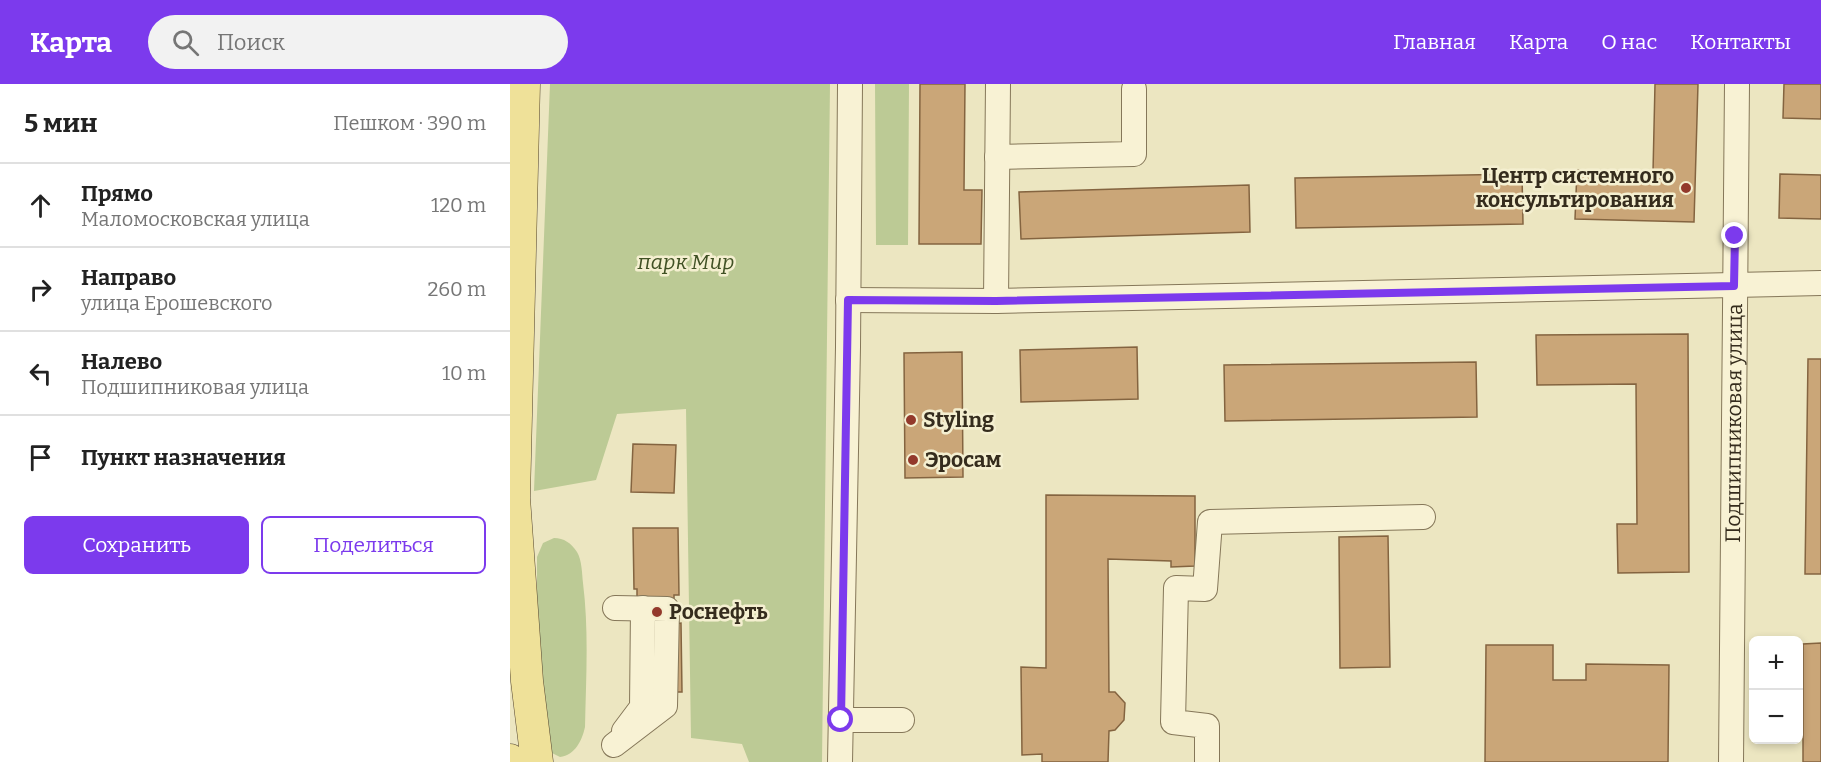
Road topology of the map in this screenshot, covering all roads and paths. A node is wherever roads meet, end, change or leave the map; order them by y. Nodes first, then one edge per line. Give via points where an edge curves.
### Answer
1 (524, 84) edge
2 (850, 84) edge
3 (998, 84) edge
4 (1737, 84) edge
5 (1134, 89) dead end
6 (997, 157) junction
7 (1821, 283) edge
8 (1734, 286) junction
9 (848, 300) junction
10 (996, 301) junction
11 (1424, 517) dead end
12 (615, 608) dead end
13 (841, 720) junction
14 (902, 720) dead end
15 (614, 745) dead end
16 (537, 762) edge
17 (840, 762) edge
18 (1207, 762) edge
19 (1731, 762) edge

1 - 16 main road via 514,498
2 - 9 street
3 - 6 street
4 - 8 street, Подшипниковая улица
5 - 6 street via 1134,154
6 - 10 street
7 - 8 street
8 - 10 street
8 - 19 street, Подшипниковая улица
9 - 10 street
9 - 13 street
11 - 18 street via 1210,522 1205,589 1176,588 1173,711 1173,722 1207,726
12 - 15 street via 667,609 665,706
13 - 14 street
13 - 17 street

